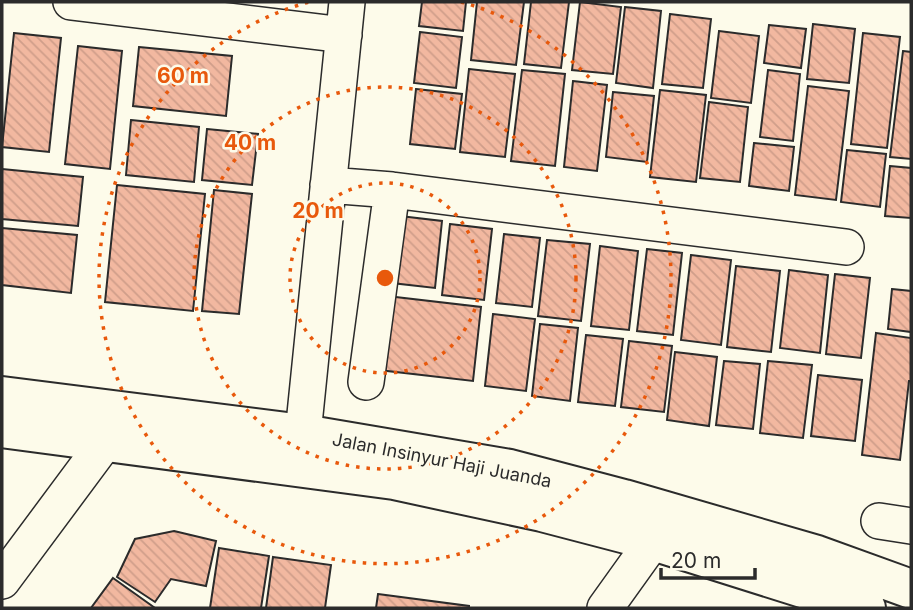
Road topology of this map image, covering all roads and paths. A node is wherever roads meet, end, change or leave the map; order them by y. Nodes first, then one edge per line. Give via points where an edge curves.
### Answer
1 (71, 2) edge
2 (345, 18) edge
3 (328, 184) junction
4 (392, 190) junction
5 (846, 247) dead end
6 (366, 382) dead end
7 (2, 396) edge
8 (2, 428) edge
9 (303, 434) junction
10 (106, 441) junction
11 (653, 541) junction
12 (2, 581) edge
13 (911, 589) edge
14 (605, 608) edge
15 (866, 608) edge

1 - 2 street
2 - 3 street
3 - 4 street
3 - 9 street
4 - 5 street
4 - 6 street
7 - 9 main road, Jalan Insinyur Haji Juanda
8 - 10 main road, Jalan Insinyur Haji Juanda
9 - 13 main road, Jalan Insinyur Haji Juanda via 510,469 817,555
10 - 11 main road, Jalan Insinyur Haji Juanda via 394,480
10 - 12 street
11 - 14 street
11 - 15 main road, Jalan Insinyur Haji Juanda

